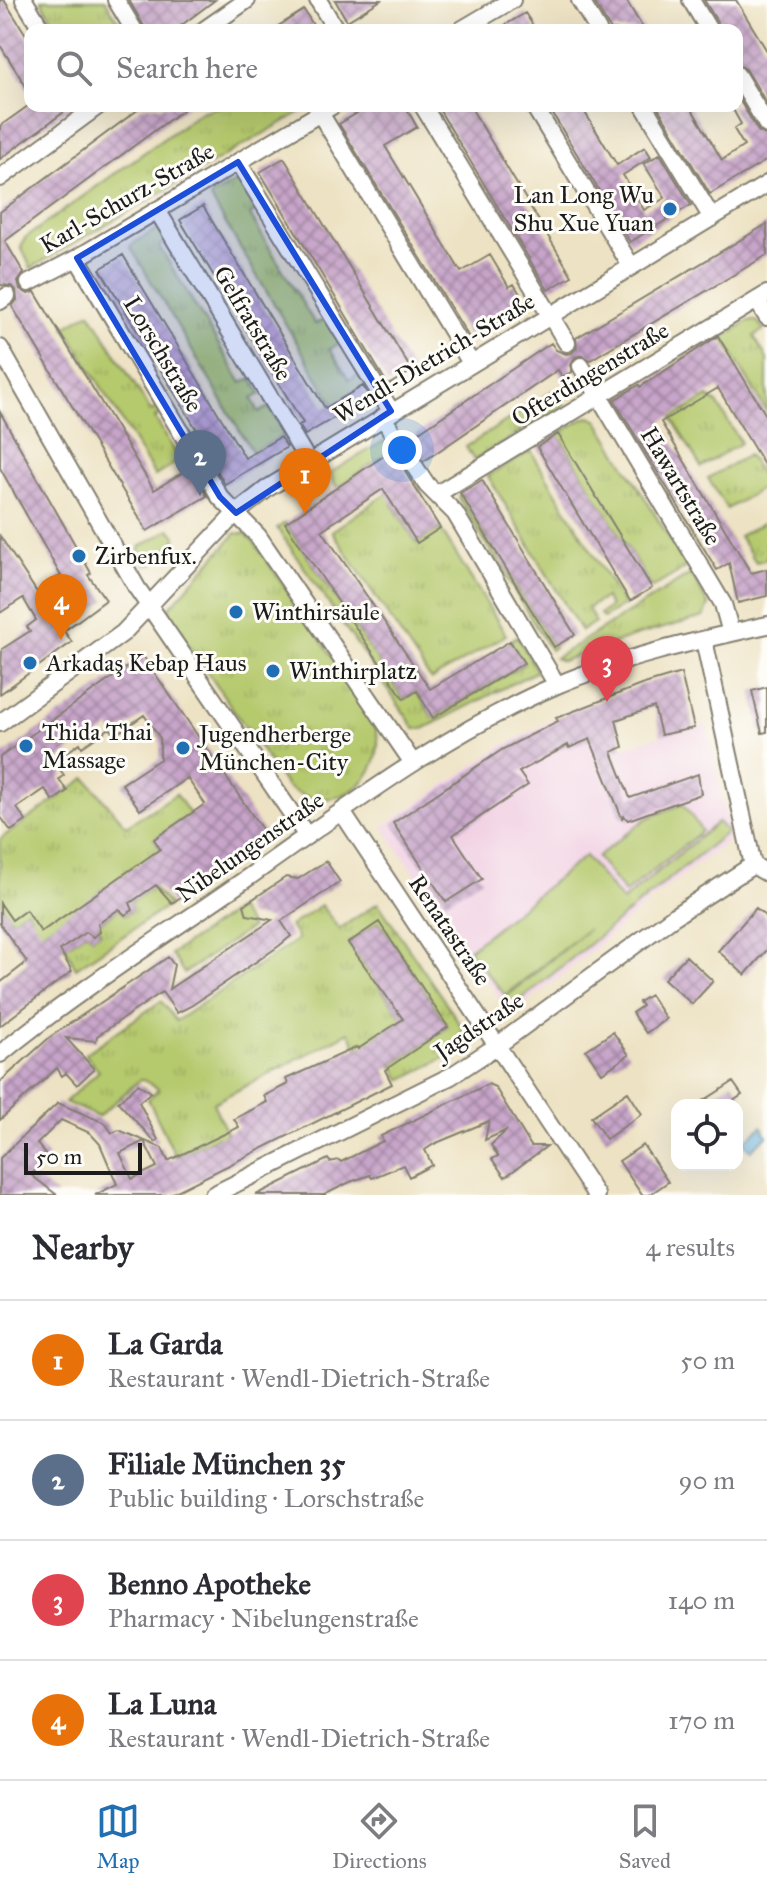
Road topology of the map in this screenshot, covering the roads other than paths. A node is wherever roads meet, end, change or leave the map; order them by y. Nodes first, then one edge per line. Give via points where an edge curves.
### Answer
1 (24, 0) edge
2 (116, 0) edge
3 (247, 0) edge
4 (318, 0) edge
5 (512, 0) edge
6 (580, 0) edge
7 (691, 0) edge
8 (38, 24) edge
9 (130, 24) edge
10 (213, 24) edge
11 (332, 24) edge
12 (485, 24) edge
13 (594, 24) edge
14 (705, 24) edge
15 (743, 85) edge
16 (87, 112) edge
17 (323, 112) edge
18 (327, 112) edge
19 (427, 112) edge
20 (538, 112) edge
21 (648, 112) edge
22 (767, 125) edge
23 (238, 162) junction
24 (0, 178) edge
25 (767, 184) edge
26 (157, 210) junction
27 (712, 218) junction
28 (77, 258) junction
29 (631, 266) junction
30 (29, 283) dead end
31 (762, 297) edge
32 (550, 316) junction
33 (767, 317) edge
34 (567, 343) dead end
35 (0, 348) edge
36 (471, 363) junction
37 (581, 366) dead end
38 (599, 397) junction
39 (387, 414) junction
40 (400, 445) tunnel mouth
41 (308, 461) junction
42 (415, 467) tunnel mouth
43 (437, 494) junction
44 (236, 513) junction
45 (150, 606) junction
46 (767, 625) edge
47 (731, 633) junction
48 (704, 640) junction
49 (557, 685) junction
50 (0, 723) edge
51 (413, 763) junction
52 (342, 812) junction
53 (307, 836) junction
54 (760, 869) edge
55 (498, 1045) junction
56 (0, 1054) edge
57 (213, 1195) edge
58 (596, 1195) edge

1 - 8 street
2 - 9 street
3 - 10 street
4 - 11 street
5 - 12 street
6 - 13 street
7 - 14 street
15 - 22 street
16 - 24 street
17 - 23 street, Karl-Schurz-Straße
18 - 36 street
19 - 32 street
20 - 29 street
21 - 27 street
23 - 26 street, Karl-Schurz-Straße
23 - 39 street
25 - 27 street, Wendl-Dietrich-Straße
26 - 28 street, Karl-Schurz-Straße
26 - 41 street, Gelfratstraße
27 - 29 street, Wendl-Dietrich-Straße
28 - 30 street, Karl-Schurz-Straße
28 - 44 street, Lorschstraße via 220,497
29 - 32 street, Wendl-Dietrich-Straße
31 - 33 street
31 - 38 street, Ofterdingenstraße
32 - 34 street
32 - 36 street, Wendl-Dietrich-Straße
35 - 45 street
36 - 39 street, Wendl-Dietrich-Straße
37 - 38 street, Hawartstraße
38 - 43 street, Ofterdingenstraße
38 - 47 street, Hawartstraße via 723,604
39 - 40 street
39 - 41 street, Wendl-Dietrich-Straße
41 - 44 street, Wendl-Dietrich-Straße
42 - 43 street
43 - 49 street via 455,513
44 - 45 street, Wendl-Dietrich-Straße
44 - 51 street via 258,536
45 - 50 street, Wendl-Dietrich-Straße via 123,633
45 - 53 street
46 - 47 street, Nibelungenstraße
47 - 48 street, Nibelungenstraße
48 - 49 street, Nibelungenstraße
48 - 54 street
49 - 51 street, Nibelungenstraße
51 - 52 street, Nibelungenstraße
52 - 53 street, Nibelungenstraße
52 - 55 street, Renatastraße
53 - 56 street, Nibelungenstraße via 66,1002
54 - 55 street, Jagdstraße via 673,917
55 - 57 street, Jagdstraße via 451,1076
55 - 58 street, Renatastraße

